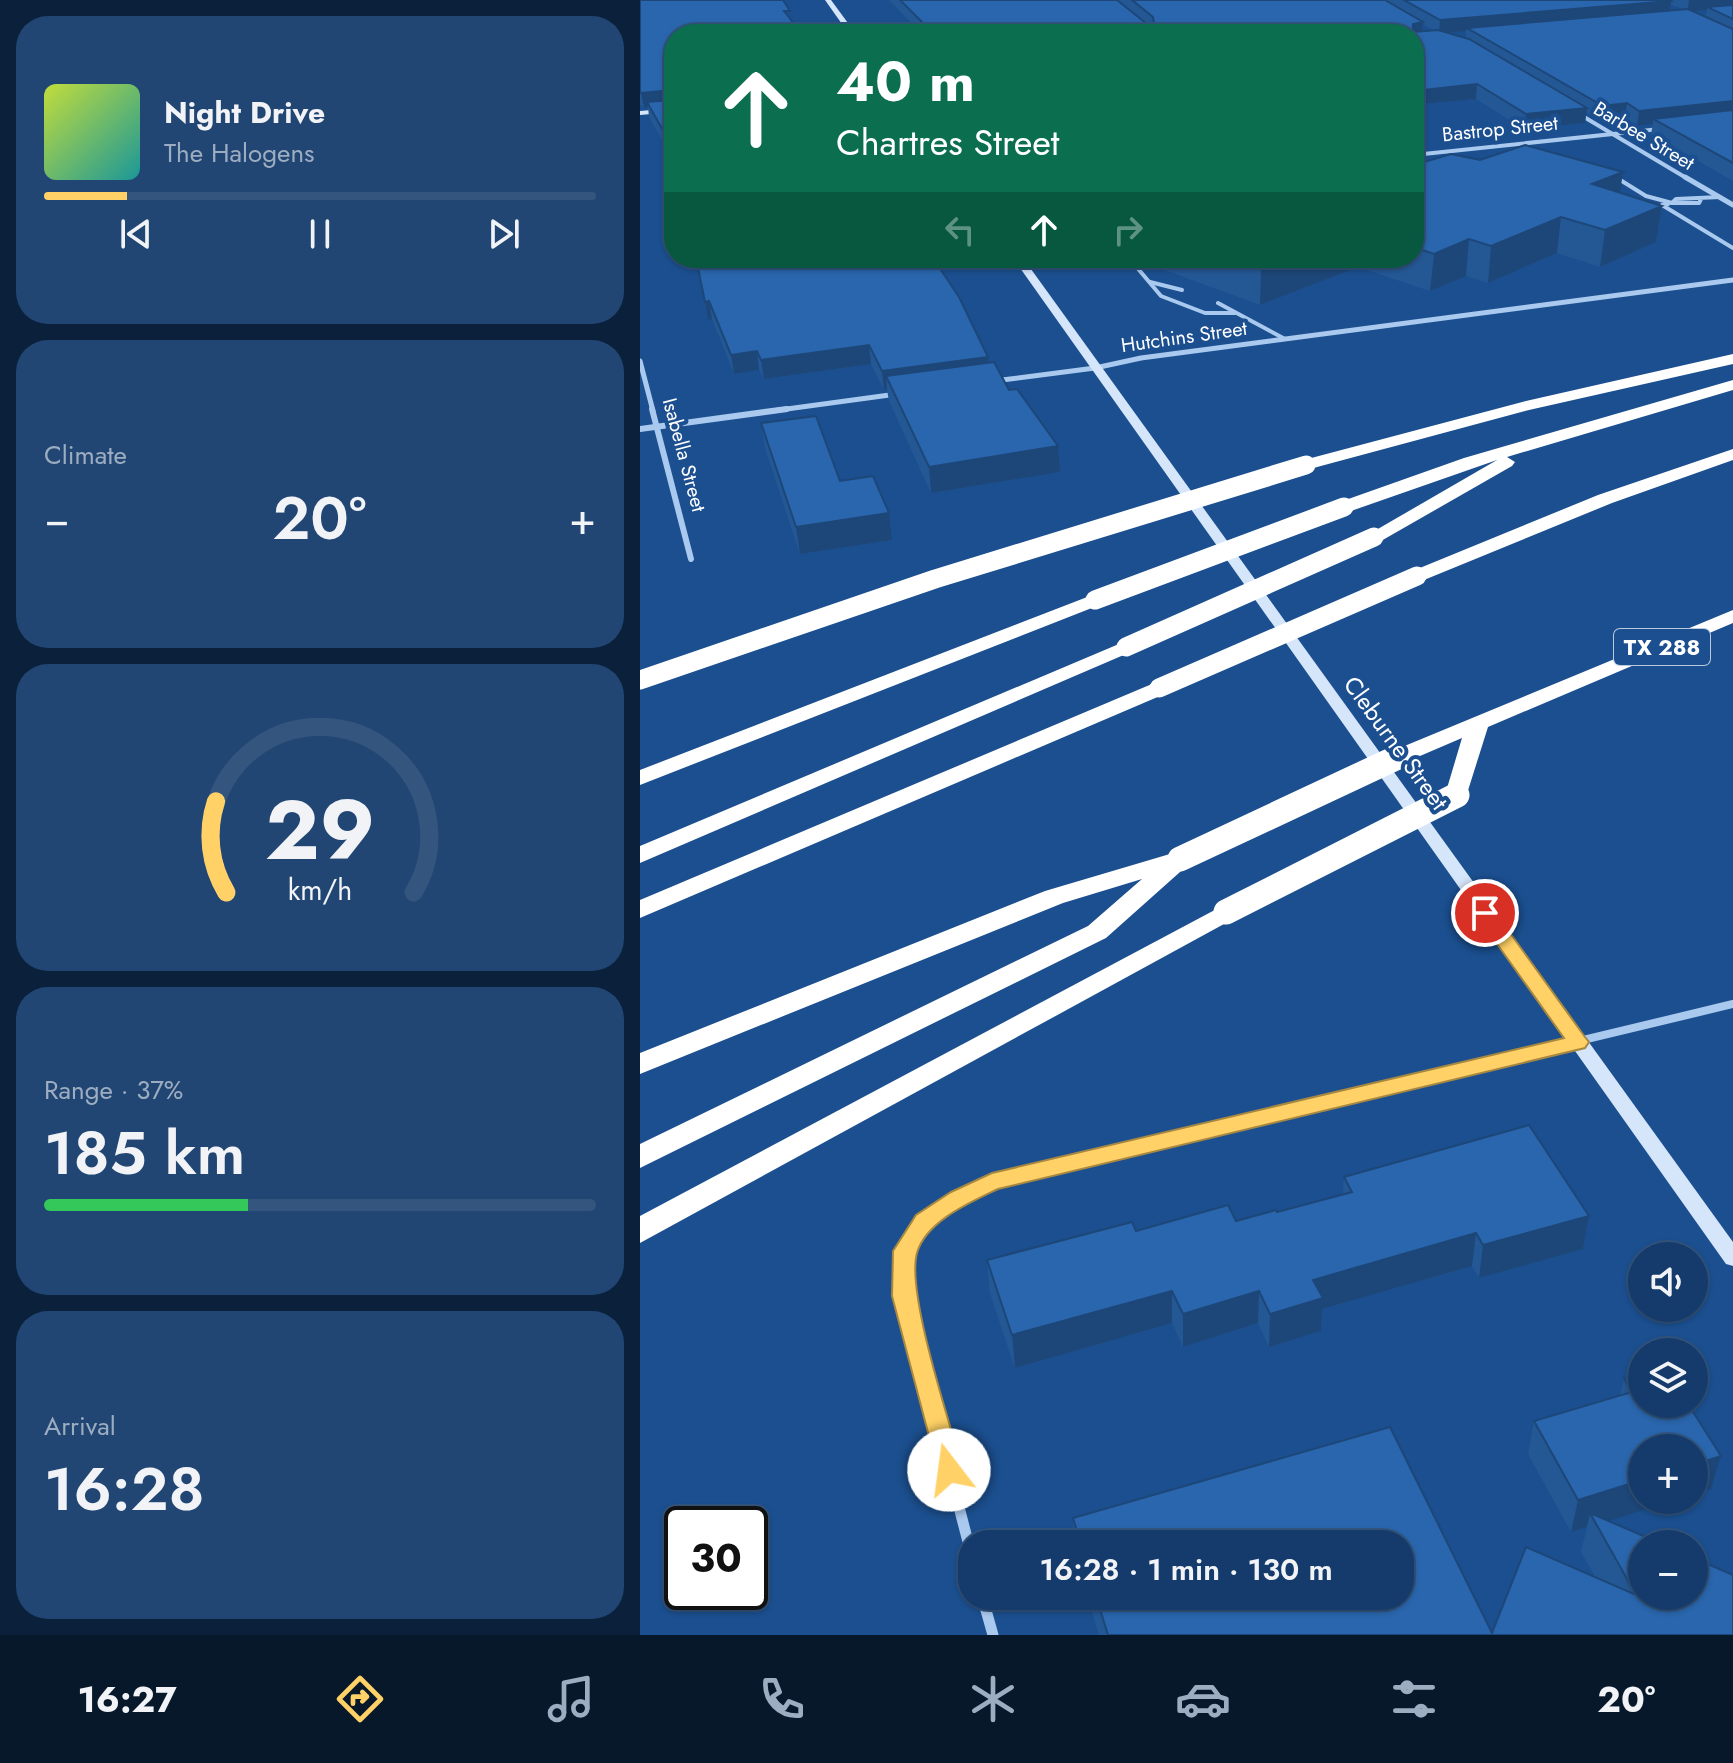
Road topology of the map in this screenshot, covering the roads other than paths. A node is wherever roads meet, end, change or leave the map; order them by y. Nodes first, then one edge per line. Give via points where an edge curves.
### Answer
1 (828, 0) edge
2 (846, 24) edge
3 (1572, 110) edge
4 (664, 111) edge
5 (640, 113) edge
6 (1672, 127) edge
7 (1612, 134) junction
8 (1424, 154) edge
9 (1608, 173) edge
10 (1720, 197) junction
11 (1672, 203) junction
12 (1733, 205) edge
13 (1733, 248) edge
14 (1025, 268) edge
15 (1138, 268) edge
16 (1733, 280) edge
17 (1150, 282) junction
18 (1182, 290) dead end
19 (1218, 303) dead end
20 (1235, 313) junction
21 (1285, 339) junction
22 (1733, 359) edge
23 (640, 361) edge
24 (1095, 368) junction
25 (987, 382) edge
26 (1733, 385) edge
27 (912, 392) edge
28 (655, 426) junction
29 (640, 429) edge
30 (1536, 444) junction
31 (1733, 454) edge
32 (691, 559) dead end
33 (1733, 616) edge
34 (640, 680) edge
35 (1477, 725) junction
36 (640, 778) edge
37 (640, 855) edge
38 (1180, 859) junction
39 (640, 910) edge
40 (1733, 1004) edge
41 (1578, 1042) junction
42 (640, 1064) edge
43 (640, 1157) edge
44 (640, 1231) edge
45 (1733, 1258) edge
46 (965, 1530) edge
47 (986, 1610) edge
48 (993, 1635) edge

1 - 2 main road
3 - 7 street, Barbee Street
4 - 5 main road
6 - 7 street, Bastrop Street
7 - 8 street, Bastrop Street
7 - 10 street, Barbee Street
9 - 11 lane via 1646,196
10 - 11 lane
10 - 12 street, Barbee Street
11 - 13 lane via 1662,205
14 - 24 main road, Cleburne Street
15 - 17 lane
16 - 21 street, Hutchins Street
17 - 18 lane
17 - 20 lane via 1161,296 1205,313
19 - 20 lane
20 - 21 lane
21 - 24 street, Hutchins Street
22 - 34 highway, bridge via 1512,409 1306,465 935,579
23 - 28 street, Isabella Street
24 - 25 street, Hutchins Street
24 - 41 main road, Cleburne Street
26 - 30 highway
27 - 28 street
28 - 29 street
28 - 32 street, Isabella Street
30 - 36 highway, bridge via 1344,507
30 - 37 highway, bridge via 1374,537
31 - 39 highway, bridge via 1605,499 1417,576
33 - 35 highway, TX 288
35 - 38 highway, bridge
35 - 44 highway, bridge via 1457,795 1226,912
38 - 42 highway via 1054,897
38 - 43 highway via 1097,932
40 - 41 street
41 - 45 main road, Cleburne Street
41 - 46 street via 992,1182 924,1222 905,1251 904,1296
47 - 48 street

